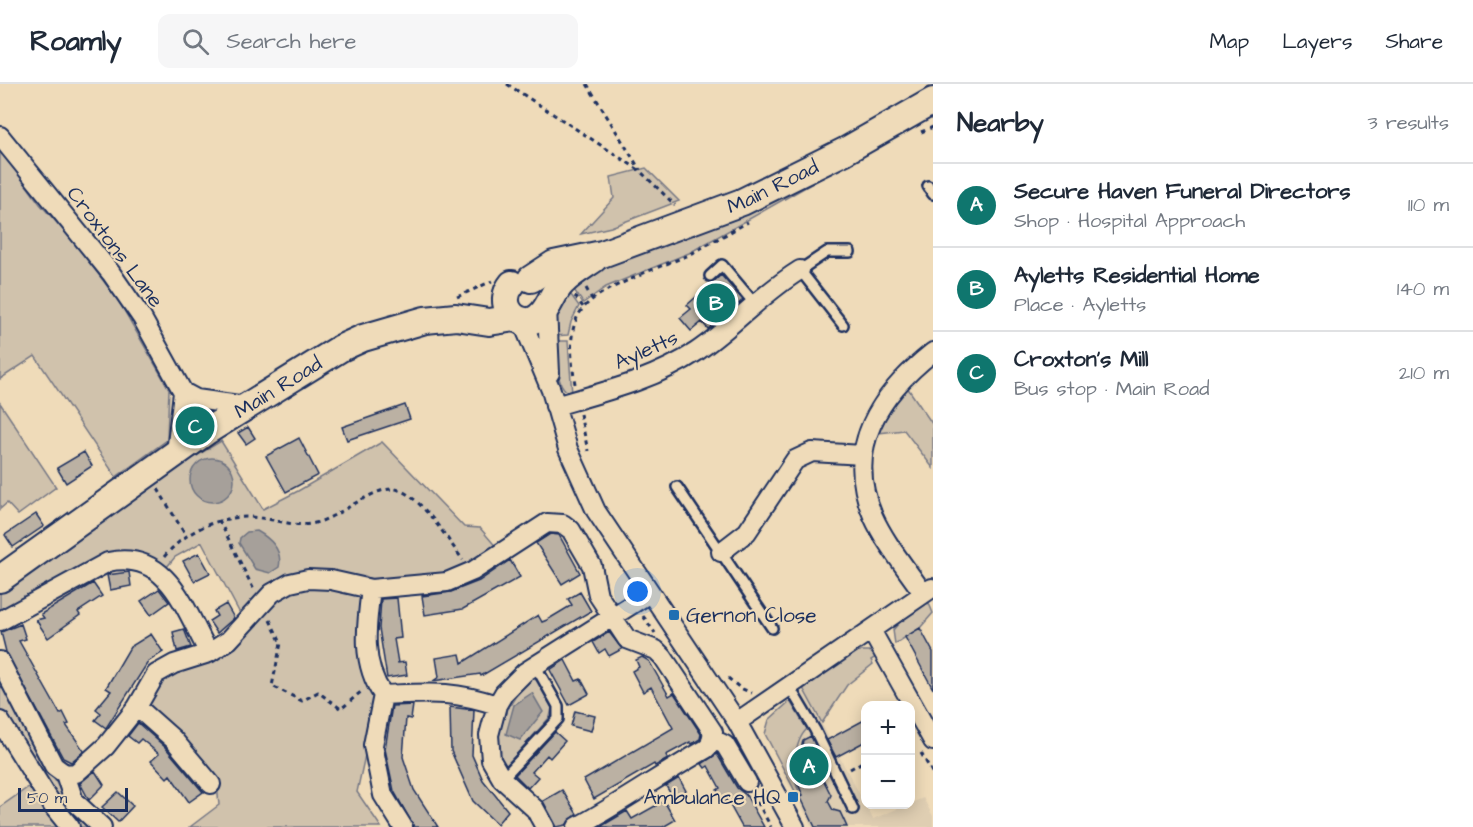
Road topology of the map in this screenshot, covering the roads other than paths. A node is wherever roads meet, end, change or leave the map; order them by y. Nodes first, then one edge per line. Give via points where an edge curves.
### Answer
1 (933, 101) edge
2 (0, 136) edge
3 (850, 252) dead end
4 (602, 254) junction
5 (800, 270) junction
6 (710, 276) dead end
7 (521, 281) junction
8 (754, 303) junction
9 (547, 305) junction
10 (456, 317) junction
11 (518, 319) junction
12 (843, 325) dead end
13 (933, 352) edge
14 (183, 392) junction
15 (553, 398) junction
16 (246, 406) junction
17 (176, 453) junction
18 (863, 455) junction
19 (677, 487) dead end
20 (721, 552) junction
21 (0, 579) edge
22 (371, 589) junction
23 (928, 590) edge
24 (650, 593) junction
25 (613, 618) junction
26 (0, 621) edge
27 (772, 628) dead end
28 (872, 630) junction
29 (209, 653) junction
30 (0, 661) edge
31 (535, 666) junction
32 (378, 688) junction
33 (786, 688) junction
34 (497, 705) junction
35 (137, 706) junction
36 (0, 722) edge
37 (737, 722) junction
38 (713, 739) junction
39 (933, 741) edge
40 (65, 774) junction
41 (502, 779) junction
42 (747, 782) road end
43 (211, 784) dead end
44 (853, 809) dead end
45 (70, 827) edge
46 (102, 827) edge
47 (403, 827) edge
48 (545, 827) edge
49 (577, 827) edge
50 (795, 827) edge

1 - 4 main road, Main Road via 772,189
2 - 14 street, Croxtons Lane via 111,273 142,318
3 - 5 lane via 827,252
4 - 7 main road, Main Road via 554,264
4 - 9 main road, Main Road via 564,281
5 - 8 street, Ayletts
5 - 12 lane
6 - 8 lane via 722,265
7 - 9 main road via 543,286
7 - 10 main road, Main Road via 489,304
7 - 11 main road via 506,293 506,304
8 - 15 street, Ayletts via 711,341 671,367 578,400
9 - 11 main road, Main Road via 536,319
9 - 15 street
10 - 11 main road, Main Road via 489,322
10 - 16 main road, Main Road via 408,323 363,338 312,364
11 - 15 street
13 - 18 street via 903,378 879,408
14 - 16 street via 196,399
14 - 17 street
15 - 24 street via 580,480 612,538
16 - 17 main road, Main Road
17 - 21 main road, Main Road
18 - 20 street via 813,452 795,460 747,532
18 - 23 street via 867,498 873,516
19 - 20 lane
20 - 27 lane
22 - 25 street via 447,582 473,571 547,523 563,524 571,530 592,566 594,586
22 - 29 street via 330,580 308,579 290,584 272,593 229,640
22 - 32 street via 364,639
23 - 28 street
24 - 25 street
24 - 37 street
25 - 31 street
25 - 38 street via 633,644 656,650 663,657 710,726
26 - 29 street via 108,562 125,558 156,568 168,579
28 - 33 street
28 - 39 street
29 - 35 street via 156,674
30 - 40 street via 54,766
31 - 34 street via 517,679
31 - 41 lane via 558,706 558,719
32 - 34 street via 451,693
32 - 47 street via 373,745 383,795
33 - 37 street
33 - 44 lane via 815,730
34 - 41 street via 488,747
35 - 40 street via 106,746 76,773
35 - 43 street via 173,739
36 - 45 street via 52,806
37 - 50 street
38 - 42 street via 725,745
38 - 49 street via 706,749 626,801
40 - 46 street via 74,801
41 - 48 street via 535,809

